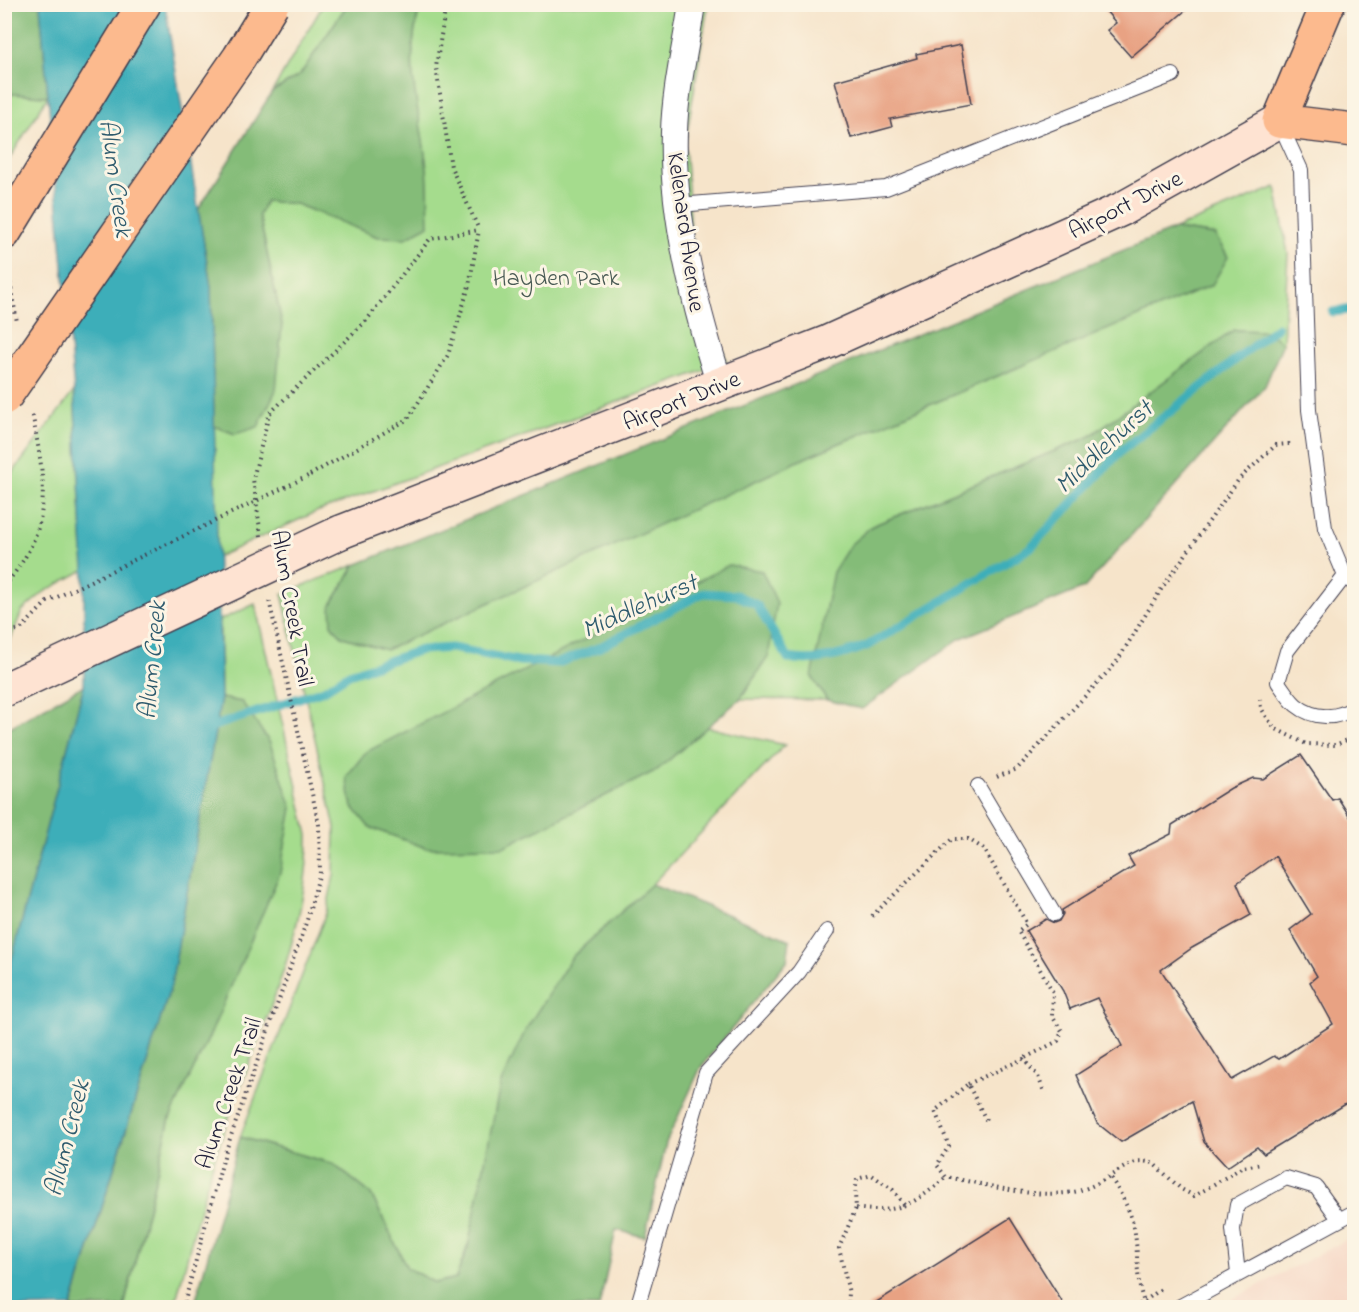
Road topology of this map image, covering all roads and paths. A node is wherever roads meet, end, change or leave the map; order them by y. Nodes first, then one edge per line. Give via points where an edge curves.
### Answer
1 (144, 4) edge
2 (272, 4) edge
3 (446, 4) edge
4 (692, 4) edge
5 (1328, 4) edge
6 (1173, 75) dead end
7 (1279, 121) junction
8 (1354, 130) edge
9 (679, 205) junction
10 (479, 230) junction
11 (4, 233) edge
12 (720, 385) junction
13 (4, 398) edge
14 (1295, 454) dead end
15 (261, 537) dead end
16 (1350, 580) edge
17 (269, 595) dead end
18 (4, 633) edge
19 (4, 690) edge
20 (1259, 690) dead end
21 (1354, 707) edge
22 (1354, 737) edge
23 (978, 786) joint
24 (1054, 914) dead end
25 (872, 916) dead end
26 (827, 932) dead end
27 (1023, 1059) junction
28 (968, 1084) junction
29 (1044, 1092) dead end
30 (986, 1120) dead end
31 (946, 1177) junction
32 (1111, 1178) junction
33 (1233, 1180) dead end
34 (905, 1206) junction
35 (856, 1208) junction
36 (1354, 1212) edge
37 (1340, 1219) junction
38 (1238, 1274) junction
39 (1170, 1284) dead end
40 (1144, 1302) junction
41 (183, 1308) edge
42 (637, 1308) edge
43 (848, 1308) edge
44 (1135, 1308) edge
45 (1177, 1308) edge

1 - 11 main road
2 - 13 main road, bridge via 239,58
3 - 10 path via 436,67 451,167
4 - 9 street, Kelenard Avenue via 674,132
5 - 7 main road
6 - 9 lane via 886,188
7 - 8 main road
7 - 12 main road, Airport Drive via 1122,209 828,342
7 - 16 lane via 1301,170 1309,410 1325,528
9 - 12 street, Kelenard Avenue via 698,316
10 - 15 path, Alum Creek Trail via 430,239 366,321 268,414 253,479
10 - 18 path, bridge via 469,286 448,355 408,419 310,475 47,603 21,629
12 - 19 main road, Airport Drive, bridge via 341,532
14 - 23 path via 1289,444 1276,445 1239,479 1162,588 1116,663 1017,769
16 - 21 lane via 1287,651 1278,682 1296,705 1317,716 1344,715
17 - 41 path, Alum Creek Trail via 319,825 320,872 307,920 225,1153
20 - 22 path via 1262,708 1274,728 1306,744 1335,746
23 - 24 lane
25 - 27 path via 952,839 968,839 984,849 1027,924 1018,931 1053,992 1052,1016 1062,1032 1058,1041
26 - 42 lane via 799,972 706,1073
27 - 28 path
27 - 29 path via 1038,1076
28 - 30 path
28 - 31 path via 934,1112 949,1146 937,1165
31 - 32 path via 1033,1194 1075,1192
31 - 34 path via 926,1195
32 - 33 path via 1136,1162 1153,1162 1194,1196 1243,1167
32 - 40 path via 1128,1207 1134,1228 1139,1288
34 - 35 path via 886,1211
34 - 35 path via 893,1190 872,1175 857,1179
35 - 43 path via 839,1248 849,1293
36 - 37 lane
37 - 38 lane
37 - 38 lane via 1316,1186 1286,1178 1237,1205 1233,1229
38 - 45 lane
39 - 40 path
40 - 44 path

